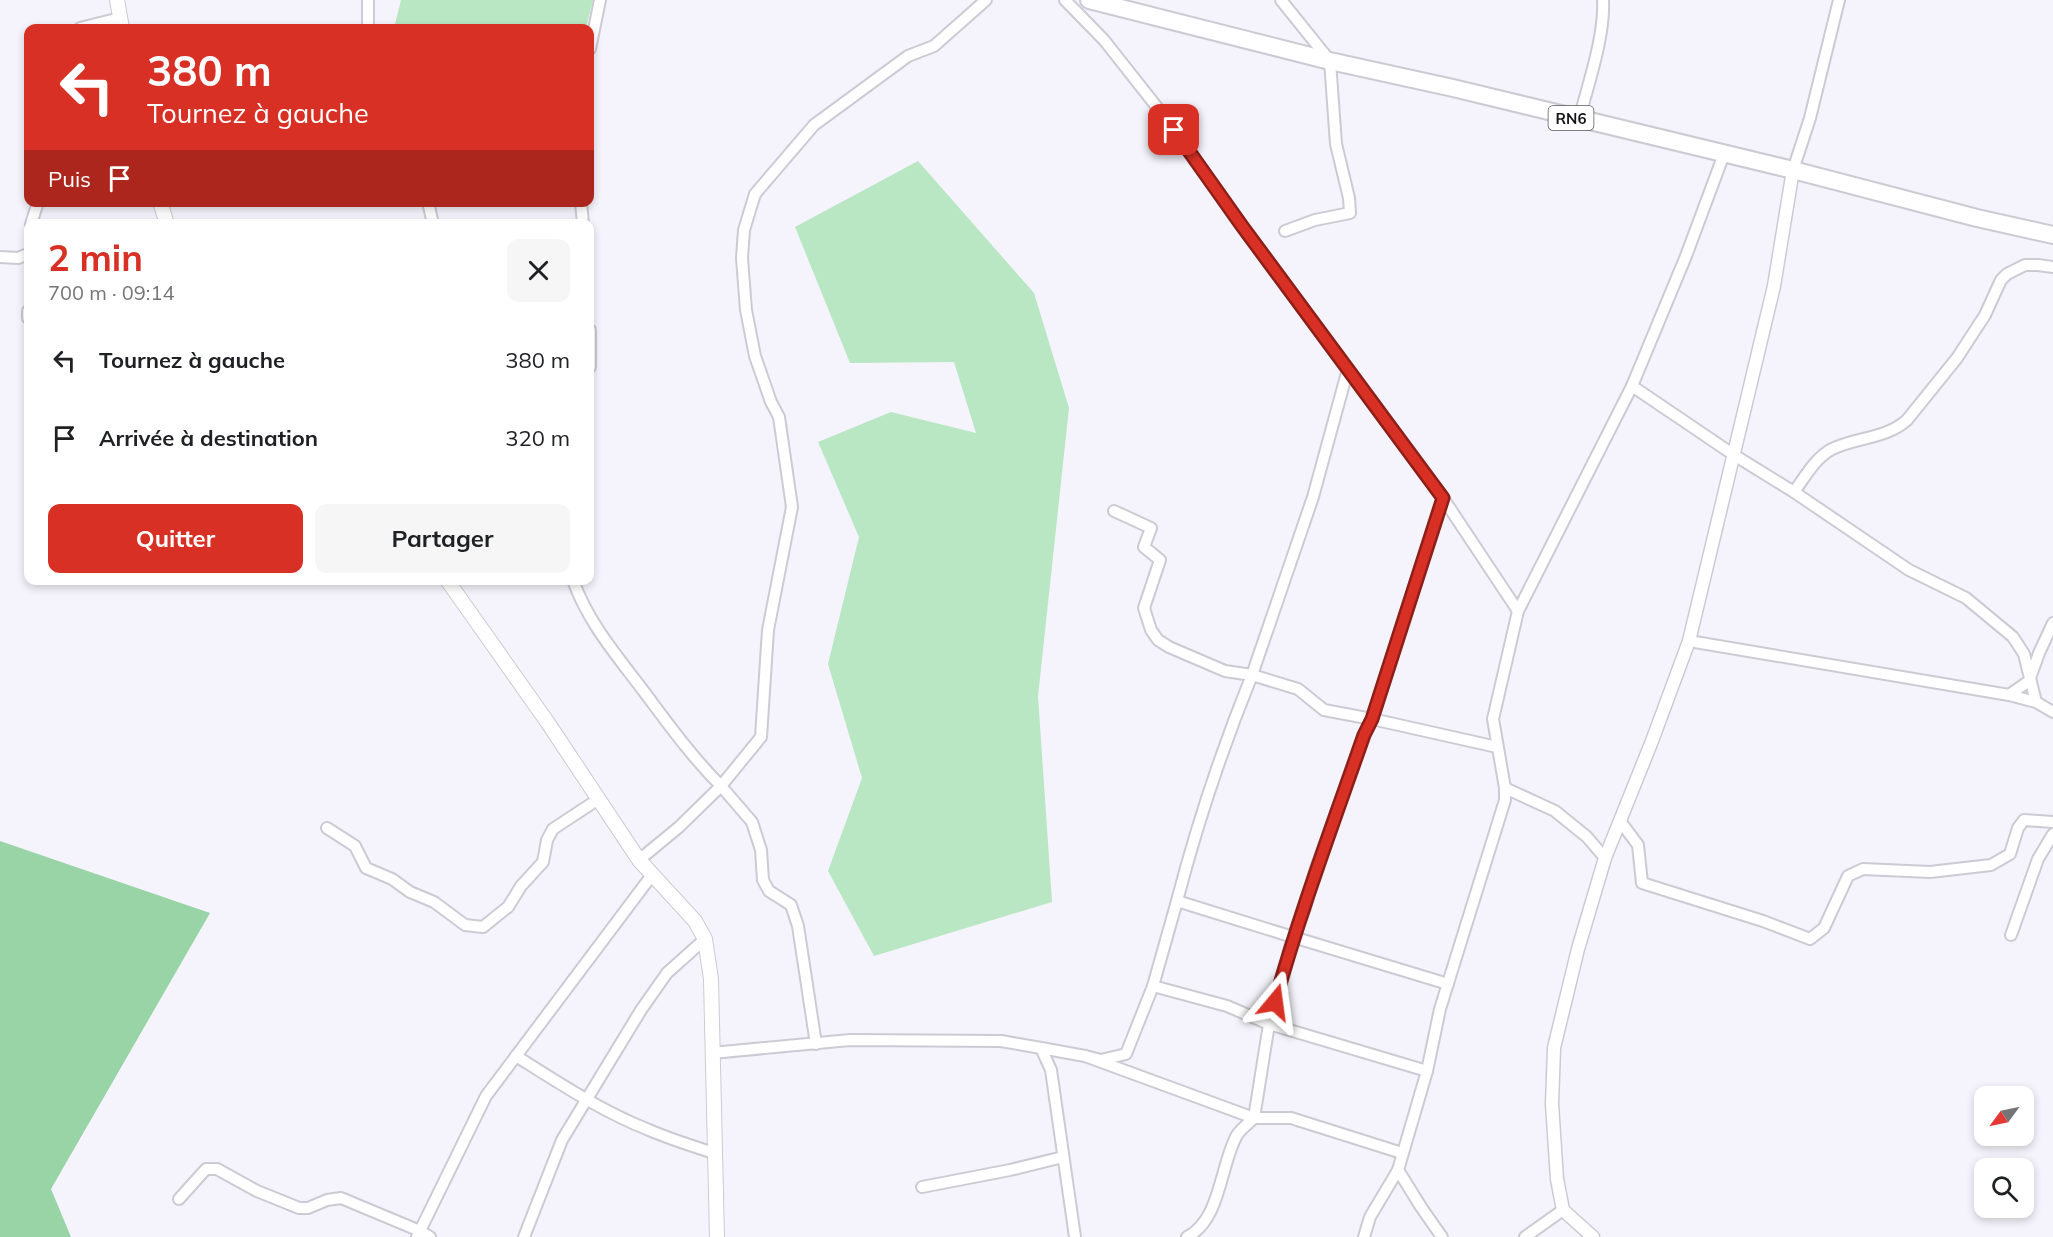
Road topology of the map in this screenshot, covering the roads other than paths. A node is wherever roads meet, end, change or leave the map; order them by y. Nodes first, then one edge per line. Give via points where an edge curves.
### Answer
1 (117, 0) edge
2 (368, 0) edge
3 (600, 0) edge
4 (986, 0) edge
5 (1065, 0) edge
6 (1089, 0) edge
7 (1281, 0) edge
8 (1603, 0) edge
9 (1839, 0) edge
10 (121, 23) edge
11 (368, 24) edge
12 (594, 29) edge
13 (1330, 62) junction
14 (1580, 120) junction
15 (1724, 154) junction
16 (1793, 170) junction
17 (1285, 231) dead end
18 (2053, 235) edge
19 (24, 256) edge
20 (0, 257) edge
21 (2053, 267) edge
22 (1348, 369) junction
23 (1632, 386) junction
24 (1734, 455) junction
25 (1794, 492) junction
26 (1443, 498) junction
27 (1114, 511) dead end
28 (451, 585) edge
29 (575, 585) edge
30 (1518, 611) junction
31 (2053, 622) edge
32 (2013, 637) junction
33 (1689, 641) junction
34 (2039, 653) junction
35 (1252, 675) junction
36 (2030, 681) junction
37 (2010, 695) junction
38 (2036, 702) junction
39 (2053, 712) edge
40 (1372, 719) junction
41 (1497, 747) junction
42 (721, 786) junction
43 (1505, 788) junction
44 (597, 800) junction
45 (1620, 821) junction
46 (2053, 822) edge
47 (327, 828) dead end
48 (2053, 834) edge
49 (1605, 858) junction
50 (639, 860) junction
51 (652, 874) junction
52 (1176, 901) junction
53 (2010, 935) dead end
54 (1293, 937) junction
55 (705, 939) junction
56 (1448, 984) junction
57 (1154, 986) junction
58 (1269, 1024) junction
59 (816, 1044) junction
60 (1041, 1048) junction
61 (712, 1053) junction
62 (516, 1056) junction
63 (1085, 1056) junction
64 (1427, 1071) junction
65 (586, 1100) junction
66 (1254, 1118) junction
67 (714, 1153) junction
68 (1402, 1153) junction
69 (1063, 1157) junction
70 (1398, 1170) junction
71 (922, 1187) dead end
72 (179, 1199) dead end
73 (1563, 1210) junction
74 (422, 1235) edge
75 (524, 1237) edge
76 (717, 1237) edge
77 (1075, 1237) edge
78 (1187, 1237) edge
79 (1364, 1237) edge
80 (1442, 1237) edge
81 (1525, 1237) edge
82 (1593, 1237) edge

1 - 10 main road
2 - 11 street
3 - 12 street
4 - 42 street via 934,46 908,56 814,125 755,194 744,230 746,310 755,356 779,417 792,507 768,630 761,737
5 - 22 street via 1104,40 1160,111
6 - 13 highway, RN6
7 - 13 street
8 - 14 street via 1604,11
9 - 16 street
13 - 14 highway, RN6
13 - 17 street via 1336,144 1350,213
14 - 15 highway, RN6
15 - 16 highway, RN6
15 - 23 street
16 - 18 highway, RN6
16 - 24 street via 1774,286
19 - 20 street
21 - 25 street via 2025,266 2007,274 1957,358 1907,420 1897,429 1832,449 1816,461
22 - 26 street
22 - 35 street via 1313,497
23 - 24 street
23 - 30 street
24 - 25 street
24 - 33 street
25 - 32 street via 1909,570 1966,598
26 - 30 street
26 - 40 street
27 - 35 street via 1151,528 1144,546 1161,560 1144,608 1158,640 1225,671
28 - 44 main road
29 - 42 street via 590,618 615,656 698,763
30 - 41 street via 1492,719
31 - 34 street
32 - 34 street
32 - 36 street via 2024,654
33 - 37 street
33 - 45 street
34 - 36 street
35 - 40 street via 1298,689 1324,710
35 - 52 street via 1204,803
36 - 37 street
36 - 38 street
37 - 38 street
38 - 39 street
40 - 41 street
40 - 54 street
41 - 43 street
42 - 50 street
42 - 59 street via 752,822 761,850 763,880 769,891 791,905 798,926
43 - 49 street via 1555,811
43 - 56 street via 1505,800
44 - 47 street via 554,829 547,840 543,862 508,908 483,927 465,925 434,903 366,868 355,846
44 - 50 main road
45 - 46 street via 1638,845 1642,883 1810,939 1824,928 1848,876 1863,869 1930,872 1991,865 2010,855 2024,820
45 - 49 street
48 - 53 street via 2038,859
49 - 73 street via 1554,1048 1552,1104
50 - 51 main road
51 - 55 main road via 695,921
51 - 62 street
52 - 54 street
52 - 57 street
54 - 56 street
54 - 58 street
55 - 61 main road via 711,979
55 - 65 street via 667,973
56 - 64 street
57 - 58 street via 1227,1006
57 - 63 street via 1126,1054 1101,1060
58 - 64 street
58 - 66 street
59 - 60 street via 850,1040 959,1040 1001,1041
59 - 61 street
60 - 63 street
60 - 69 street via 1051,1070
61 - 67 main road
62 - 65 street
62 - 74 street via 486,1096
63 - 66 street
64 - 68 street
65 - 67 street via 648,1130
65 - 75 street via 562,1140
66 - 68 street via 1291,1118
66 - 78 street via 1238,1134 1209,1214 1197,1232
67 - 76 main road
68 - 70 street
69 - 71 street
69 - 77 street
70 - 79 street via 1370,1217
70 - 80 street
72 - 74 street via 206,1169 217,1169 298,1208 341,1198
73 - 81 street
73 - 82 street

